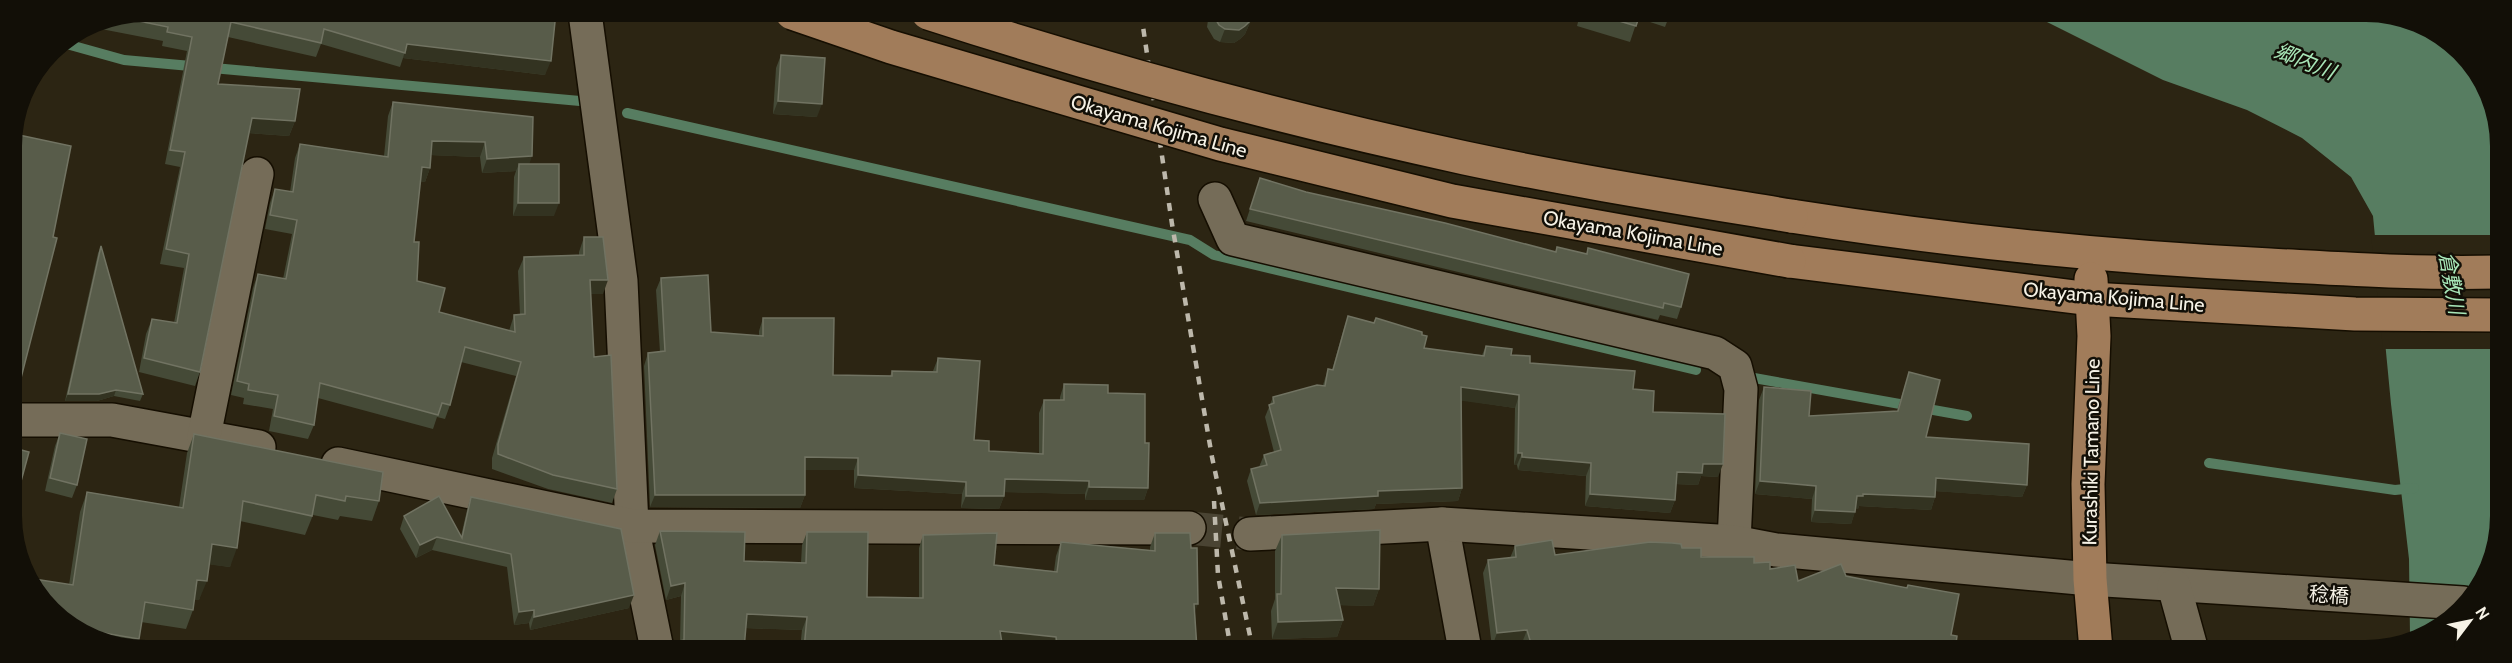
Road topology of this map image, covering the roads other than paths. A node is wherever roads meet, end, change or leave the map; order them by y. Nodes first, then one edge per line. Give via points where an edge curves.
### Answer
1 (586, 23) edge
2 (820, 23) edge
3 (958, 23) edge
4 (257, 174) dead end
5 (1215, 199) dead end
6 (2091, 254) junction
7 (2490, 272) edge
8 (2091, 299) junction
9 (2490, 315) edge
10 (22, 420) edge
11 (204, 436) junction
12 (1443, 524) junction
13 (632, 526) junction
14 (1189, 528) tunnel mouth
15 (1250, 534) tunnel mouth
16 (1734, 542) junction
17 (2090, 579) junction
18 (2184, 586) junction
19 (2440, 602) edge
20 (655, 640) edge
21 (1463, 640) edge
22 (2095, 640) edge
23 (2191, 640) edge

1 - 13 street via 621,281
2 - 8 main road, Okayama Kojima Line, bridge via 1220,144 1452,201 1789,261
3 - 6 main road, Okayama Kojima Line, bridge via 1064,57 1217,98 1465,158 1791,216
4 - 11 street
5 - 16 street via 1233,239 1715,352 1735,366 1741,388
6 - 7 main road, Okayama Kojima Line via 2349,270
6 - 8 main road, Kurashiki Tamano Line
8 - 9 main road, Okayama Kojima Line via 2355,314
8 - 17 main road, Kurashiki Tamano Line via 2094,336 2088,484
10 - 11 street via 112,420
11 - 13 street
12 - 15 street, 稔橋
12 - 16 street, 稔橋
12 - 21 street
13 - 14 street
13 - 20 street
16 - 17 street, 稔橋 via 1776,550
17 - 18 street, 稔橋
17 - 22 main road, Kurashiki Tamano Line
18 - 19 street, 稔橋
18 - 23 street

